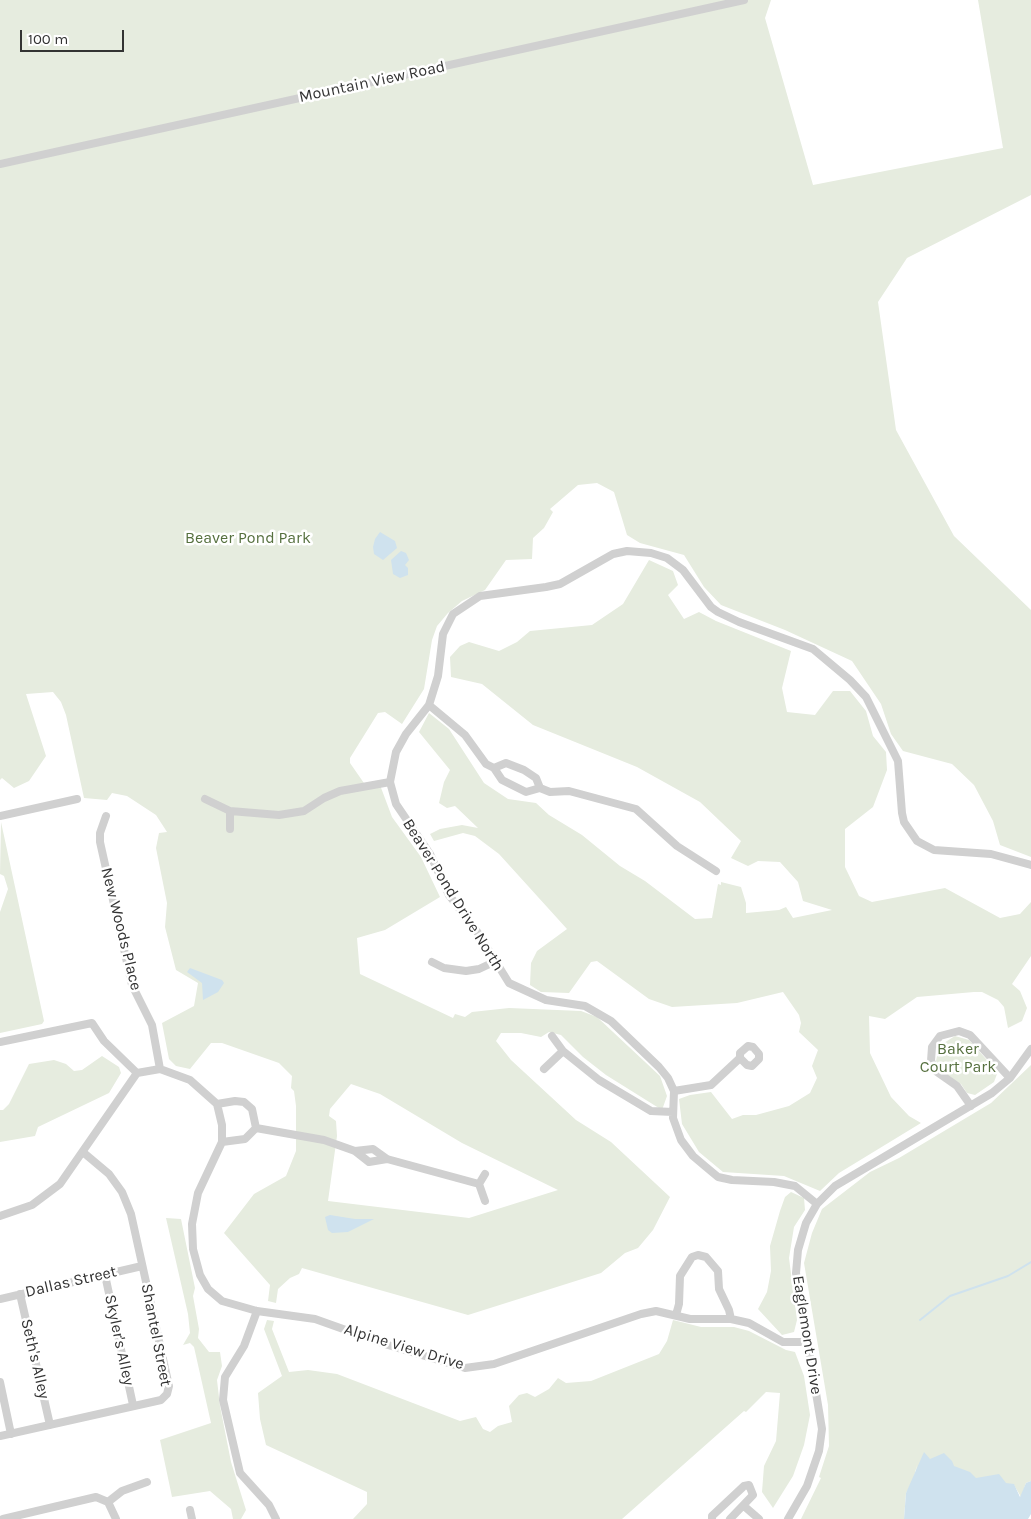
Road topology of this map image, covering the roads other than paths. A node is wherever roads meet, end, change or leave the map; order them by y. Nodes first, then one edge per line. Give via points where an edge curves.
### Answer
1 (744, 0) edge
2 (0, 164) edge
3 (429, 704) junction
4 (494, 768) junction
5 (390, 782) junction
6 (540, 788) junction
7 (77, 799) dead end
8 (205, 799) dead end
9 (230, 811) junction
10 (0, 816) edge
11 (106, 816) dead end
12 (230, 829) dead end
13 (1031, 865) edge
14 (716, 871) dead end
15 (432, 962) dead end
16 (494, 962) junction
17 (552, 1036) dead end
18 (0, 1042) edge
19 (1031, 1049) edge
20 (563, 1051) junction
21 (740, 1058) dead end
22 (160, 1069) junction
23 (544, 1069) dead end
24 (136, 1073) junction
25 (1010, 1078) junction
26 (674, 1091) junction
27 (217, 1104) junction
28 (971, 1106) junction
29 (673, 1112) junction
30 (256, 1128) junction
31 (222, 1142) junction
32 (355, 1151) junction
33 (84, 1153) junction
34 (387, 1159) junction
35 (485, 1174) dead end
36 (479, 1184) junction
37 (485, 1201) dead end
38 (818, 1204) junction
39 (0, 1216) edge
40 (142, 1266) junction
41 (105, 1275) junction
42 (20, 1294) junction
43 (0, 1299) edge
44 (257, 1311) junction
45 (676, 1315) junction
46 (731, 1319) junction
47 (807, 1342) junction
48 (0, 1382) edge
49 (133, 1405) junction
50 (50, 1425) junction
51 (10, 1434) junction
52 (0, 1436) edge
53 (147, 1482) dead end
54 (108, 1502) junction
55 (744, 1506) junction
56 (190, 1510) dead end
57 (3, 1519) edge
58 (116, 1519) edge
59 (192, 1519) edge
60 (276, 1519) edge
61 (712, 1519) edge
62 (730, 1519) edge
63 (759, 1519) edge
64 (788, 1519) edge

1 - 2 street, Mountain View Road
3 - 4 street via 465,735 486,764
3 - 5 street, Beaver Pond Drive North via 396,752
3 - 13 street, Beaver Pond Drive North via 438,676 443,634 453,614 472,599 560,584 612,554 627,551 651,553 678,565 718,612 812,649 866,696 898,761 904,822 916,841 934,850 991,854
4 - 6 street via 502,780 526,792
4 - 6 street via 506,763 524,770 536,778
5 - 9 street via 358,786 324,798 304,811 290,814 273,816
5 - 16 street, Beaver Pond Drive North via 396,804 430,854 449,896 478,933
6 - 14 street via 550,792 570,791 636,809 677,846
7 - 10 street
8 - 9 street
9 - 12 street
11 - 22 street, New Woods Place via 100,842 132,985 152,1025
15 - 16 street via 444,968 466,971
16 - 26 street, Beaver Pond Drive North via 510,983 525,992 546,1000 585,1006 611,1021 659,1067
17 - 20 street
18 - 24 street via 92,1023 104,1041
19 - 25 street, Eaglemont Drive
20 - 23 street
20 - 29 street via 599,1080 651,1111
21 - 26 street via 711,1086
22 - 24 street
22 - 27 street via 190,1080
24 - 33 street
25 - 28 street, Eaglemont Drive
25 - 28 street via 970,1035 959,1031 940,1036 932,1047 931,1061 937,1072 957,1086
26 - 29 street
27 - 30 street via 244,1102 252,1109
27 - 31 street, Alpine View Drive
28 - 38 street, Eaglemont Drive via 835,1186
29 - 38 street via 681,1140 693,1156 718,1177 795,1186
30 - 31 street via 245,1139
30 - 32 street via 324,1140
31 - 44 street, Alpine View Drive via 198,1193 192,1224 192,1249 200,1276 208,1289 222,1301
32 - 34 street via 373,1149
32 - 34 street via 369,1162
33 - 39 street via 60,1184 45,1196 16,1212
33 - 40 street, Shantel Street via 109,1174 126,1200
34 - 36 street
35 - 36 street
36 - 37 street
38 - 47 street, Eaglemont Drive via 806,1224 798,1250 796,1273
40 - 41 street, Dallas Street
40 - 49 street, Shantel Street via 169,1386 161,1400
41 - 42 street, Dallas Street
41 - 49 street, Skyler's Alley
42 - 43 street, Dallas Street
42 - 50 street, Seth's Alley
44 - 45 street, Alpine View Drive via 315,1318 388,1345 465,1368 494,1364 641,1314
44 - 60 street via 244,1346 225,1377 224,1400 240,1473 269,1505
45 - 46 street, Alpine View Drive via 690,1319
45 - 46 street via 680,1276 692,1257 698,1255 706,1257 718,1271 719,1290
46 - 47 street, Alpine View Drive via 749,1323 783,1342
47 - 64 street, Eaglemont Drive via 822,1429 819,1451 807,1486
48 - 51 street
49 - 50 street, Shantel Street
50 - 51 street, Shantel Street
51 - 52 street, Shantel Street
53 - 54 street via 122,1491
54 - 57 street via 96,1497
54 - 58 street
55 - 61 street via 753,1495 749,1485 744,1486
55 - 62 street
55 - 63 street
56 - 59 street

